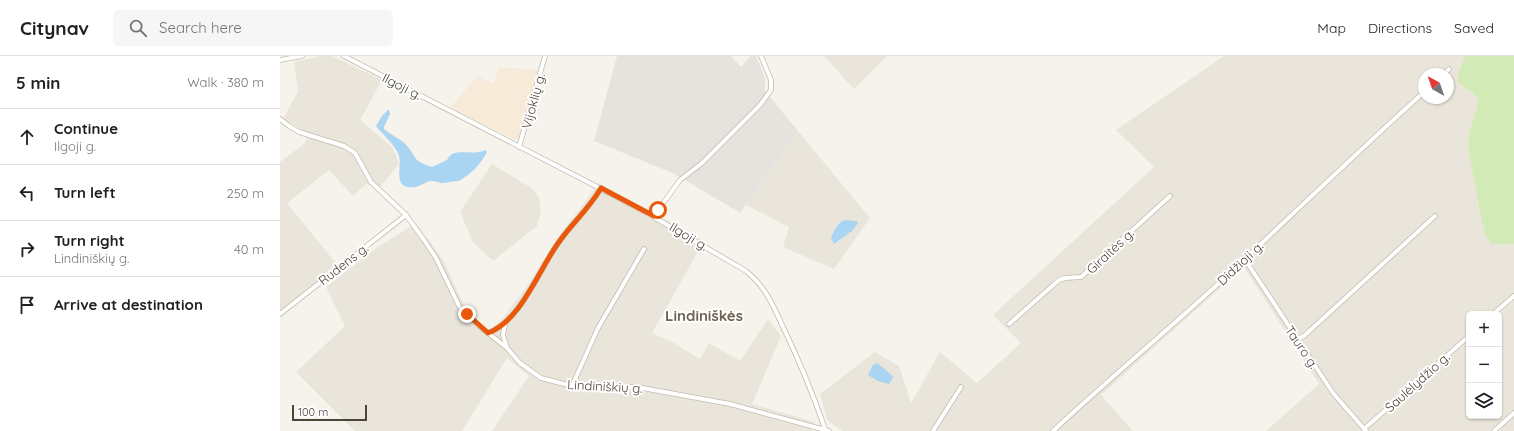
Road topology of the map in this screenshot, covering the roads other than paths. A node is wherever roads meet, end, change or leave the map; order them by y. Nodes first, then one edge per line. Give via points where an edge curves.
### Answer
1 (302, 56) edge
2 (344, 56) edge
3 (545, 56) edge
4 (761, 56) edge
5 (280, 60) edge
6 (1418, 97) edge
7 (280, 119) edge
8 (520, 146) junction
9 (601, 188) junction
10 (1170, 196) dead end
11 (406, 215) junction
12 (654, 216) junction
13 (1435, 216) dead end
14 (644, 249) dead end
15 (1244, 258) junction
16 (1514, 296) edge
17 (1496, 311) edge
18 (280, 314) edge
19 (504, 324) junction
20 (1009, 324) dead end
21 (488, 333) junction
22 (1466, 339) edge
23 (1297, 340) junction
24 (507, 348) junction
25 (572, 386) junction
26 (961, 387) dead end
27 (1514, 412) edge
28 (827, 430) edge
29 (1365, 430) edge
30 (933, 431) edge
31 (1053, 431) edge
32 (1494, 431) edge

1 - 5 street
2 - 8 street, Ilgoji g.
3 - 8 street, Vijoklių g.
4 - 12 street via 771,90 760,105 728,137 680,180
6 - 15 street, Didžioji g.
7 - 11 street, Lindiniškių g. via 299,132 350,149 358,157 371,182
8 - 9 street, Ilgoji g.
9 - 12 street, Ilgoji g.
9 - 19 street via 588,208 559,241 535,282
10 - 20 street, Giraitės g. via 1081,277 1059,280
11 - 18 street, Rudens g.
11 - 21 street, Lindiniškių g. via 436,258 460,308
12 - 28 street, Ilgoji g. via 746,270 760,284 801,366
13 - 23 street
14 - 25 street via 598,328
15 - 23 street, Tauro g.
15 - 31 street, Didžioji g.
16 - 17 street
19 - 21 street
19 - 24 street via 503,335
21 - 24 street, Lindiniškių g.
22 - 29 street, Saulėlydžio g.
23 - 29 street, Tauro g. via 1333,393
24 - 25 street, Lindiniškių g. via 520,363 541,378
25 - 28 street, Lindiniškių g. via 647,388 730,404
26 - 30 street
27 - 32 street

